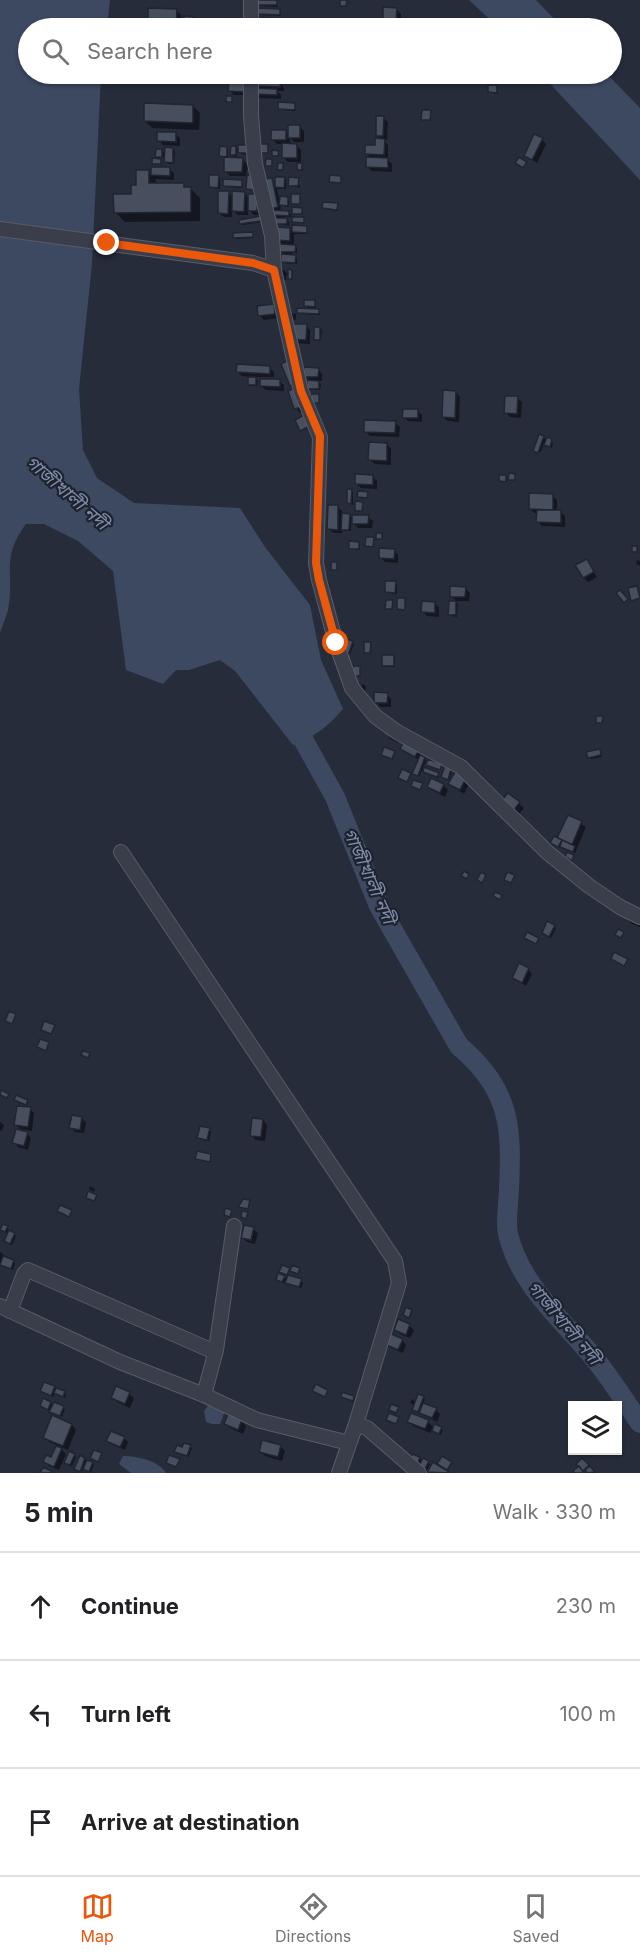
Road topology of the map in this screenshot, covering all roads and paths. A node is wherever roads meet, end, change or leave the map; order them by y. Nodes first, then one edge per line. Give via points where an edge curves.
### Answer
1 (251, 0) edge
2 (251, 18) edge
3 (251, 84) edge
4 (0, 229) edge
5 (274, 270) junction
6 (121, 852) dead end
7 (640, 917) edge
8 (234, 1226) dead end
9 (5, 1308) edge
10 (216, 1350) junction
11 (204, 1395) junction
12 (355, 1427) junction
13 (350, 1443) junction
14 (339, 1473) edge
15 (419, 1473) edge

1 - 2 street
3 - 5 street via 255,164 272,236
4 - 5 street via 253,263
5 - 7 street via 301,391 320,436 316,563 352,688 375,716 461,767 547,852 620,907
6 - 12 street via 395,1261 399,1283
8 - 10 street
9 - 10 street via 28,1270
9 - 11 street via 120,1362
10 - 11 street
11 - 13 street via 257,1420
12 - 13 street
12 - 15 street via 367,1428
13 - 14 street

